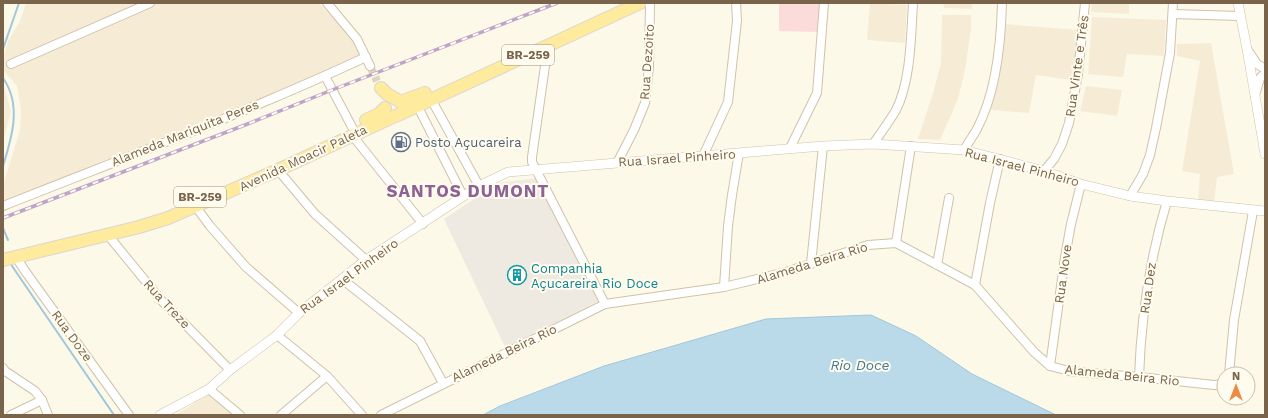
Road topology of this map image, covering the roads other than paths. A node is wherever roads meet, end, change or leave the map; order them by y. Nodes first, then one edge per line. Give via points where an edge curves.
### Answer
1 (327, 3) edge
2 (622, 3) edge
3 (640, 3) edge
4 (650, 3) edge
5 (736, 3) edge
6 (824, 3) edge
7 (913, 3) edge
8 (1002, 3) edge
9 (1085, 3) edge
10 (1173, 3) edge
11 (1238, 3) edge
12 (146, 4) edge
13 (1173, 14) junction
14 (1240, 16) junction
15 (548, 45) junction
16 (1247, 49) junction
17 (366, 57) junction
18 (11, 64) dead end
19 (370, 66) tunnel mouth
20 (1265, 69) edge
21 (1265, 73) edge
22 (325, 76) junction
23 (1255, 96) junction
24 (430, 99) junction
25 (398, 101) junction
26 (417, 105) junction
27 (385, 107) junction
28 (397, 115) junction
29 (352, 131) junction
30 (873, 144) junction
31 (823, 146) junction
32 (911, 146) junction
33 (790, 148) junction
34 (964, 150) junction
35 (739, 153) junction
36 (1265, 154) edge
37 (703, 156) junction
38 (1000, 160) junction
39 (617, 163) junction
40 (536, 169) junction
41 (278, 170) junction
42 (1044, 171) junction
43 (1081, 184) junction
44 (479, 186) junction
45 (463, 196) junction
46 (1130, 196) junction
47 (949, 198) dead end
48 (1167, 201) junction
49 (3, 206) edge
50 (196, 206) junction
51 (1254, 211) junction
52 (1265, 211) edge
53 (423, 224) junction
54 (107, 234) junction
55 (896, 243) junction
56 (3, 252) edge
57 (16, 256) junction
58 (3, 260) edge
59 (366, 260) junction
60 (811, 264) junction
61 (937, 265) junction
62 (342, 279) junction
63 (976, 285) junction
64 (724, 287) junction
65 (605, 304) junction
66 (298, 313) junction
67 (277, 335) junction
68 (1050, 366) junction
69 (1230, 366) edge
70 (3, 368) edge
71 (230, 370) junction
72 (327, 376) junction
73 (1139, 377) junction
74 (443, 383) junction
75 (1216, 385) edge
76 (209, 388) junction
77 (42, 400) junction
78 (174, 412) edge
79 (11, 415) edge
80 (48, 415) edge
81 (128, 415) edge
82 (160, 415) edge
83 (240, 415) edge
84 (281, 415) edge
85 (362, 415) edge
86 (381, 415) edge

1 - 17 street via 357,39
2 - 25 main road, BR-259 via 422,94
3 - 15 main road, Avenida Moacir Paleta / BR-259
4 - 39 street, Rua Dezoito via 646,103
5 - 37 street via 737,21 728,102
6 - 33 street via 817,93
7 - 30 street via 910,52 904,86 896,109
8 - 34 street via 997,61 988,103 977,129
9 - 42 street, Rua Vinte e Três via 1078,74 1069,123 1062,144
10 - 13 street
11 - 14 street
12 - 18 street
13 - 14 street
13 - 46 street via 1170,53 1150,155 1143,174
14 - 16 street
15 - 24 main road, Avenida Moacir Paleta / BR-259
15 - 40 street via 532,157
16 - 20 street via 1257,64
16 - 23 street
17 - 19 street
17 - 22 street, Alameda Mariquita Peres
21 - 23 street via 1260,78
22 - 29 street
22 - 49 street, Alameda Mariquita Peres
23 - 36 street
24 - 26 main road, Avenida Moacir Paleta / BR-259
24 - 44 street
25 - 27 main road via 388,101
25 - 27 main road via 379,84
25 - 28 main road via 401,110
26 - 28 main road, Avenida Moacir Paleta / BR-259
26 - 45 street
27 - 28 main road via 390,115
27 - 29 main road, Avenida Moacir Paleta / BR-259 via 379,114
28 - 29 main road, Avenida Moacir Paleta / BR-259
29 - 41 main road, Avenida Moacir Paleta / BR-259
29 - 53 street
29 - 56 main road, Avenida Moacir Paleta / BR-259 via 173,209
30 - 31 street, Rua Israel Pinheiro
30 - 32 street, Rua Israel Pinheiro
31 - 33 street, Rua Israel Pinheiro
31 - 60 street
32 - 34 street, Rua Israel Pinheiro
32 - 55 street
33 - 35 street, Rua Israel Pinheiro
34 - 38 street, Rua Israel Pinheiro
35 - 37 street, Rua Israel Pinheiro
35 - 64 street via 728,226
37 - 39 street, Rua Israel Pinheiro
38 - 42 street, Rua Israel Pinheiro
38 - 63 street
39 - 40 street, Rua Israel Pinheiro
40 - 44 street, Rua Israel Pinheiro via 508,172
40 - 65 street
41 - 50 main road, Avenida Moacir Paleta / BR-259
41 - 59 street via 315,214
42 - 43 street, Rua Israel Pinheiro
43 - 46 street, Rua Israel Pinheiro
43 - 68 street, Rua Nove via 1064,257
44 - 45 street, Rua Israel Pinheiro
45 - 53 street, Rua Israel Pinheiro
46 - 48 street, Rua Israel Pinheiro
47 - 61 street
48 - 51 street, Rua Israel Pinheiro
48 - 73 street, Rua Dez via 1156,238 1149,278
50 - 54 main road, Avenida Moacir Paleta / BR-259 via 168,218
50 - 66 street via 246,267
51 - 52 street, Rua Israel Pinheiro
51 - 69 street via 1234,320
53 - 59 street, Rua Israel Pinheiro
54 - 57 main road, Avenida Moacir Paleta / BR-259
54 - 71 street, Rua Treze via 161,300
55 - 60 street, Alameda Beira Rio via 868,245
55 - 61 street, Alameda Beira Rio
57 - 58 main road, Avenida Moacir Paleta / BR-259
57 - 81 street, Rua Doze via 24,271
59 - 62 street, Rua Israel Pinheiro
60 - 64 street, Alameda Beira Rio
61 - 63 street, Alameda Beira Rio
62 - 66 street, Rua Israel Pinheiro
62 - 74 street via 420,341
63 - 68 street, Alameda Beira Rio via 1034,352
64 - 65 street, Alameda Beira Rio
65 - 74 street, Alameda Beira Rio
66 - 67 street, Rua Israel Pinheiro
67 - 71 street, Rua Israel Pinheiro
67 - 72 street
68 - 73 street, Alameda Beira Rio via 1090,374
70 - 77 street via 35,391
71 - 76 street, Rua Israel Pinheiro
72 - 84 street
72 - 85 street
73 - 75 street, Alameda Beira Rio
74 - 86 street, Alameda Beira Rio
76 - 78 street, Rua Israel Pinheiro
76 - 83 street
77 - 79 street
77 - 80 street
78 - 82 street, Rua Israel Pinheiro

